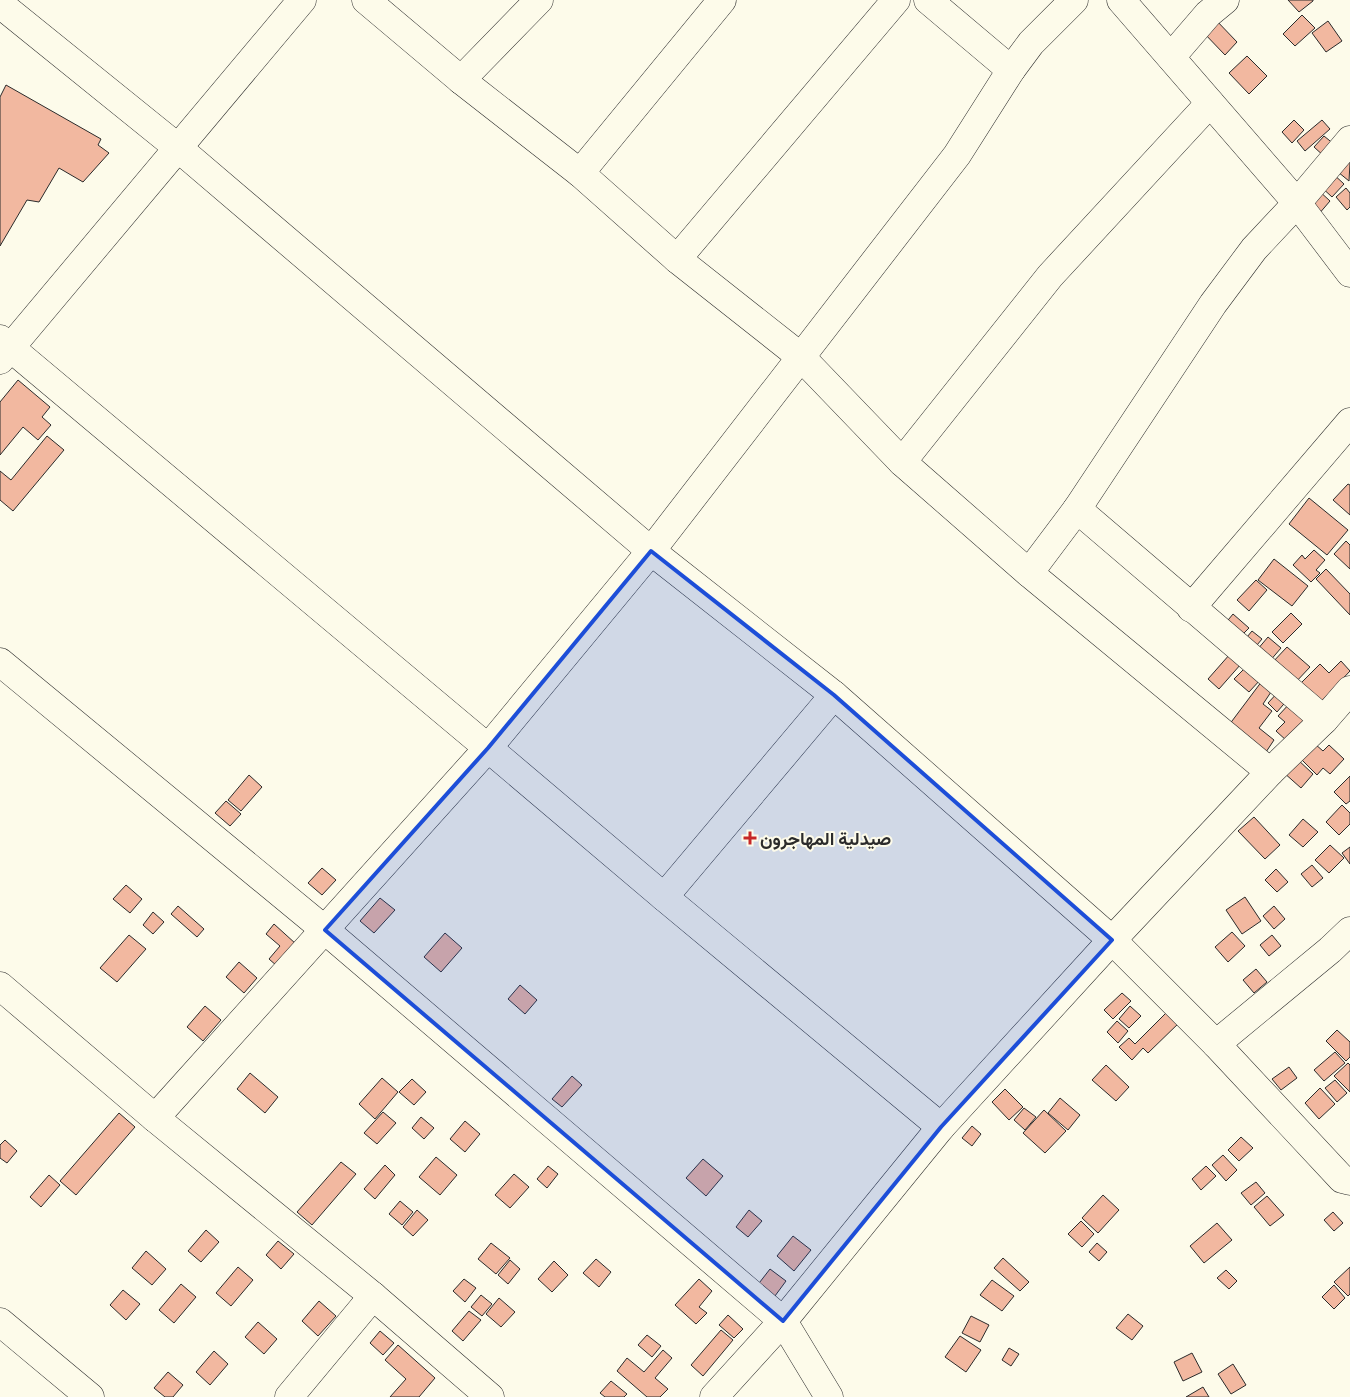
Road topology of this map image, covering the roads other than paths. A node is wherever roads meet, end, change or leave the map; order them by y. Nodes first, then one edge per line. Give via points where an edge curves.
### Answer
1 (302, 0) edge
2 (539, 0) edge
3 (722, 0) edge
4 (896, 0) edge
5 (928, 0) edge
6 (1074, 0) edge
7 (1121, 0) edge
8 (1225, 0) edge
9 (0, 4) edge
10 (379, 4) edge
11 (1171, 57) junction
12 (1011, 70) junction
13 (460, 80) junction
14 (1210, 103) junction
15 (1350, 140) edge
16 (177, 147) junction
17 (580, 173) junction
18 (1297, 203) junction
19 (677, 259) junction
20 (1350, 273) edge
21 (3, 349) edge
22 (801, 357) junction
23 (1350, 422) edge
24 (902, 462) junction
25 (1078, 509) junction
26 (651, 551) junction
27 (1029, 573) junction
28 (1191, 608) junction
29 (0, 662) edge
30 (834, 695) junction
31 (1348, 695) edge
32 (1324, 720) junction
33 (488, 748) junction
34 (1270, 772) junction
35 (664, 897) junction
36 (325, 930) junction
37 (1350, 931) edge
38 (1112, 940) junction
39 (2, 991) edge
40 (1216, 1044) junction
41 (155, 1118) junction
42 (942, 1127) junction
43 (1350, 1181) edge
44 (372, 1296) junction
45 (0, 1322) edge
46 (783, 1322) junction
47 (90, 1397) edge
48 (289, 1397) edge
49 (490, 1397) edge
50 (714, 1397) edge
51 (829, 1397) edge

1 - 16 street
2 - 13 street
3 - 17 street
4 - 19 street
5 - 12 street
6 - 12 street via 1031,42
7 - 11 street
8 - 11 street via 1208,14
9 - 16 street
10 - 13 street
11 - 14 street
12 - 22 street via 957,155
13 - 17 street
14 - 18 street
14 - 24 street via 1050,276
15 - 18 street
16 - 21 street
16 - 26 street
17 - 19 street
18 - 20 street
18 - 25 street via 1254,249 1213,304
19 - 22 street
21 - 33 street
22 - 24 street
22 - 26 street
23 - 28 street
24 - 27 street
25 - 27 street
25 - 28 street
26 - 30 street
26 - 33 street
27 - 34 street
28 - 32 street
29 - 36 street
30 - 35 street
30 - 38 street
31 - 32 street
32 - 34 street
33 - 35 street
33 - 36 street
34 - 38 street
35 - 42 street
36 - 41 street
36 - 46 street
37 - 40 street
38 - 40 street
38 - 42 street
39 - 41 street
40 - 43 street via 1342,1178
41 - 44 street
42 - 46 street
44 - 48 street
44 - 49 street
45 - 47 street
46 - 50 street
46 - 51 street

